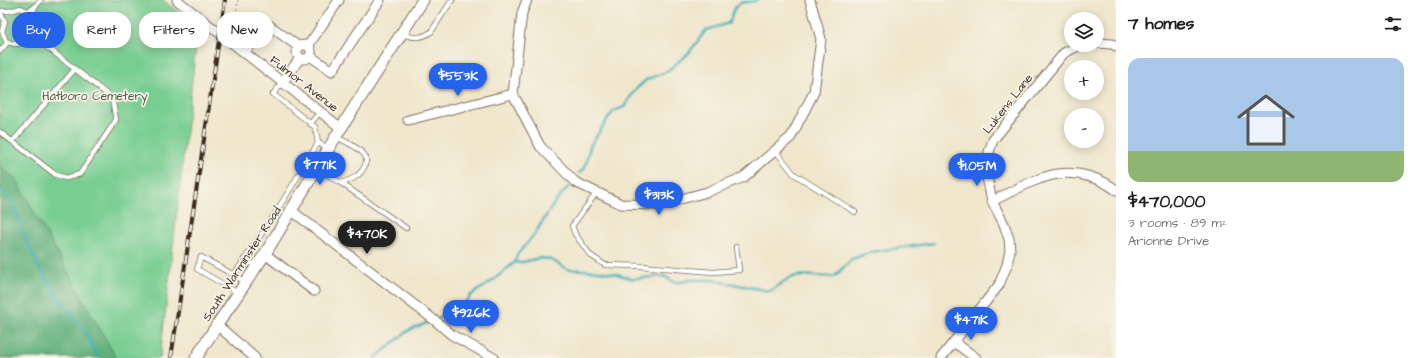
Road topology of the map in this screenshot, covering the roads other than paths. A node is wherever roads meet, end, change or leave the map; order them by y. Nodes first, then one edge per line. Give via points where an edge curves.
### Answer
1 (41, 0) edge
2 (177, 0) edge
3 (327, 0) edge
4 (380, 0) edge
5 (422, 0) edge
6 (452, 0) edge
7 (528, 0) edge
8 (810, 0) edge
9 (337, 3) edge
10 (34, 8) junction
11 (0, 11) edge
12 (34, 12) edge
13 (402, 33) junction
14 (8, 42) junction
15 (1104, 43) edge
16 (12, 44) edge
17 (304, 46) junction
18 (1116, 46) edge
19 (48, 48) edge
20 (0, 51) edge
21 (1066, 52) edge
22 (244, 53) junction
23 (310, 56) junction
24 (300, 58) junction
25 (75, 69) junction
26 (282, 83) junction
27 (513, 94) junction
28 (320, 112) junction
29 (408, 120) dead end
30 (310, 124) junction
31 (0, 132) edge
32 (339, 132) junction
33 (13, 141) junction
34 (318, 143) junction
35 (329, 149) junction
36 (775, 150) junction
37 (317, 168) junction
38 (341, 183) junction
39 (1116, 190) edge
40 (597, 192) junction
41 (285, 196) junction
42 (992, 201) junction
43 (295, 207) junction
44 (855, 212) dead end
45 (275, 214) junction
46 (286, 221) junction
47 (406, 228) dead end
48 (736, 246) dead end
49 (265, 254) junction
50 (244, 259) junction
51 (257, 266) junction
52 (234, 275) junction
53 (246, 282) junction
54 (314, 292) dead end
55 (238, 293) junction
56 (216, 325) junction
57 (954, 342) junction
58 (196, 358) edge
59 (255, 358) edge
60 (494, 358) edge
61 (941, 358) edge
62 (976, 358) edge

1 - 10 lane
2 - 22 street, Fulmor Avenue
3 - 9 street
4 - 23 street via 332,71
5 - 13 street, South Warminster Road
6 - 13 lane via 431,32 416,38
7 - 27 street via 522,13
8 - 36 street via 821,39 814,92 791,137
9 - 17 street
10 - 11 lane via 27,11 20,8
10 - 12 lane
11 - 14 lane via 5,22 2,31
13 - 32 street, South Warminster Road
14 - 16 lane
14 - 20 lane
15 - 18 street
17 - 22 street via 266,23
17 - 23 street via 311,50
17 - 24 street via 297,52
19 - 25 lane
21 - 42 street, Lukens Lane via 994,140 988,152 985,168
22 - 26 street, Fulmor Avenue
23 - 24 street
24 - 26 street
25 - 33 lane
25 - 33 lane via 112,98 116,120 80,174 66,178 56,175
26 - 28 street, Fulmor Avenue
26 - 30 lane via 273,94
27 - 29 street
27 - 40 street via 540,146 575,182
28 - 30 lane
28 - 32 street, Fulmor Avenue
30 - 34 lane via 315,128
31 - 33 lane
32 - 35 street, South Warminster Road
32 - 38 lane via 365,155 366,160 362,172
34 - 35 lane
34 - 41 lane
35 - 37 street, South Warminster Road
36 - 40 street via 744,177 707,192 659,205 621,204
36 - 44 lane via 794,174
37 - 38 lane
37 - 43 street, South Warminster Road
38 - 47 lane
39 - 42 street via 1099,180 1083,175 1057,174 1040,178
40 - 48 lane via 572,226 590,255 605,265 713,272 739,270
41 - 43 lane
41 - 45 lane
42 - 57 street, Lukens Lane via 1009,239 1007,265 999,285
43 - 46 street, South Warminster Road
43 - 60 street via 452,336
45 - 46 lane
45 - 50 lane
46 - 49 street, South Warminster Road
49 - 51 street, South Warminster Road
49 - 54 street
50 - 51 lane
50 - 52 lane
51 - 53 street, South Warminster Road
52 - 53 lane
52 - 55 lane via 201,257 197,269
53 - 55 street, South Warminster Road
55 - 56 street, South Warminster Road
56 - 58 street, South Warminster Road
56 - 59 street
57 - 61 street, Lukens Lane
57 - 62 street

